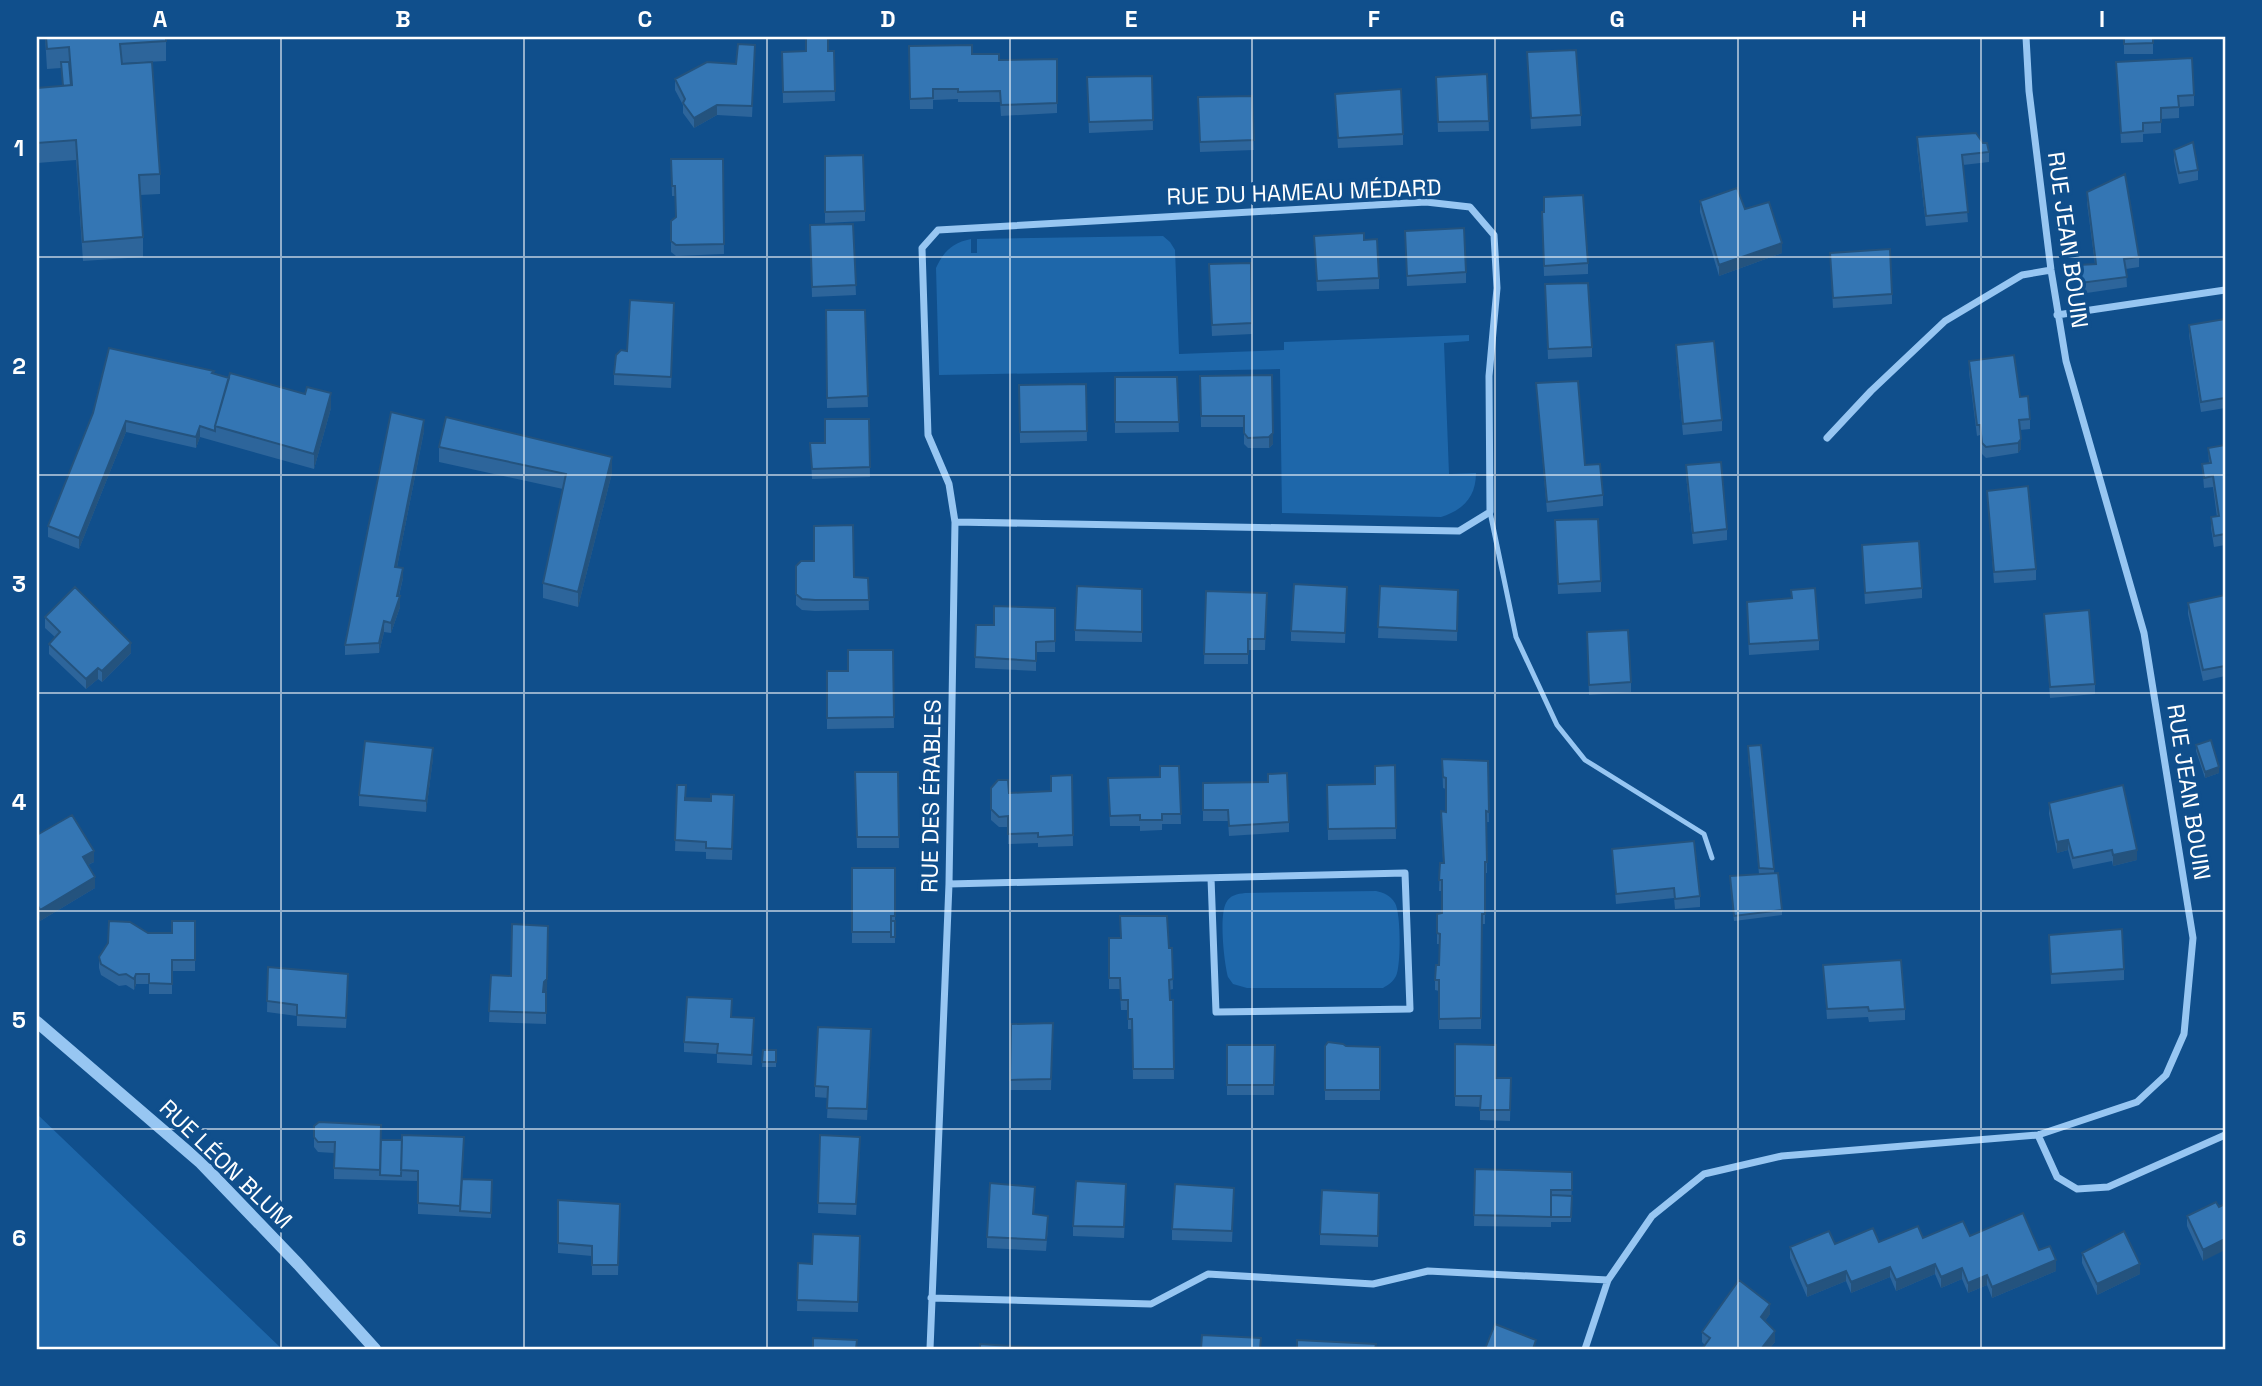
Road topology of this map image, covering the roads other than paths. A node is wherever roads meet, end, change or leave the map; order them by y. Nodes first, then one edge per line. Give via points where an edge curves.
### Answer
1 (2026, 37) edge
2 (922, 248) joint
3 (2051, 270) junction
4 (2225, 290) edge
5 (2057, 315) junction
6 (1826, 438) dead end
7 (1490, 512) junction
8 (955, 522) junction
9 (1712, 858) dead end
10 (1211, 878) junction
11 (948, 884) junction
12 (37, 1022) edge
13 (2038, 1135) junction
14 (2225, 1135) edge
15 (1608, 1280) junction
16 (931, 1298) junction
17 (375, 1349) edge
18 (930, 1349) edge
19 (1585, 1349) edge

1 - 3 street, RUE JEAN BOUIN
2 - 7 street, RUE DU HAMEAU MÉDARD via 938,230 1426,202 1470,207 1494,235 1495,248 1497,288 1489,376
2 - 8 street, RUE DES ÉRABLES via 928,435 949,484
3 - 5 street, RUE JEAN BOUIN
3 - 6 street via 2022,275 1945,321
4 - 5 street
5 - 13 street, RUE JEAN BOUIN via 2144,632 2193,938 2183,1034 2166,1075 2137,1102
7 - 8 street via 1459,531
7 - 9 lane via 1516,637 1556,725 1585,760 1704,834
8 - 11 street, RUE DES ÉRABLES
10 - 10 street via 1405,873 1410,1009 1216,1012
10 - 11 street
11 - 16 street, RUE DES ÉRABLES
12 - 17 street, RUE LÉON BLUM via 201,1163
13 - 14 street via 2057,1177 2077,1189 2108,1187
13 - 15 street, RUE JEAN BOUIN via 1782,1156 1704,1174 1652,1216
15 - 16 street via 1428,1271 1373,1284 1208,1274 1152,1304
15 - 19 street, RUE JEAN BOUIN
16 - 18 street, RUE DES ÉRABLES

